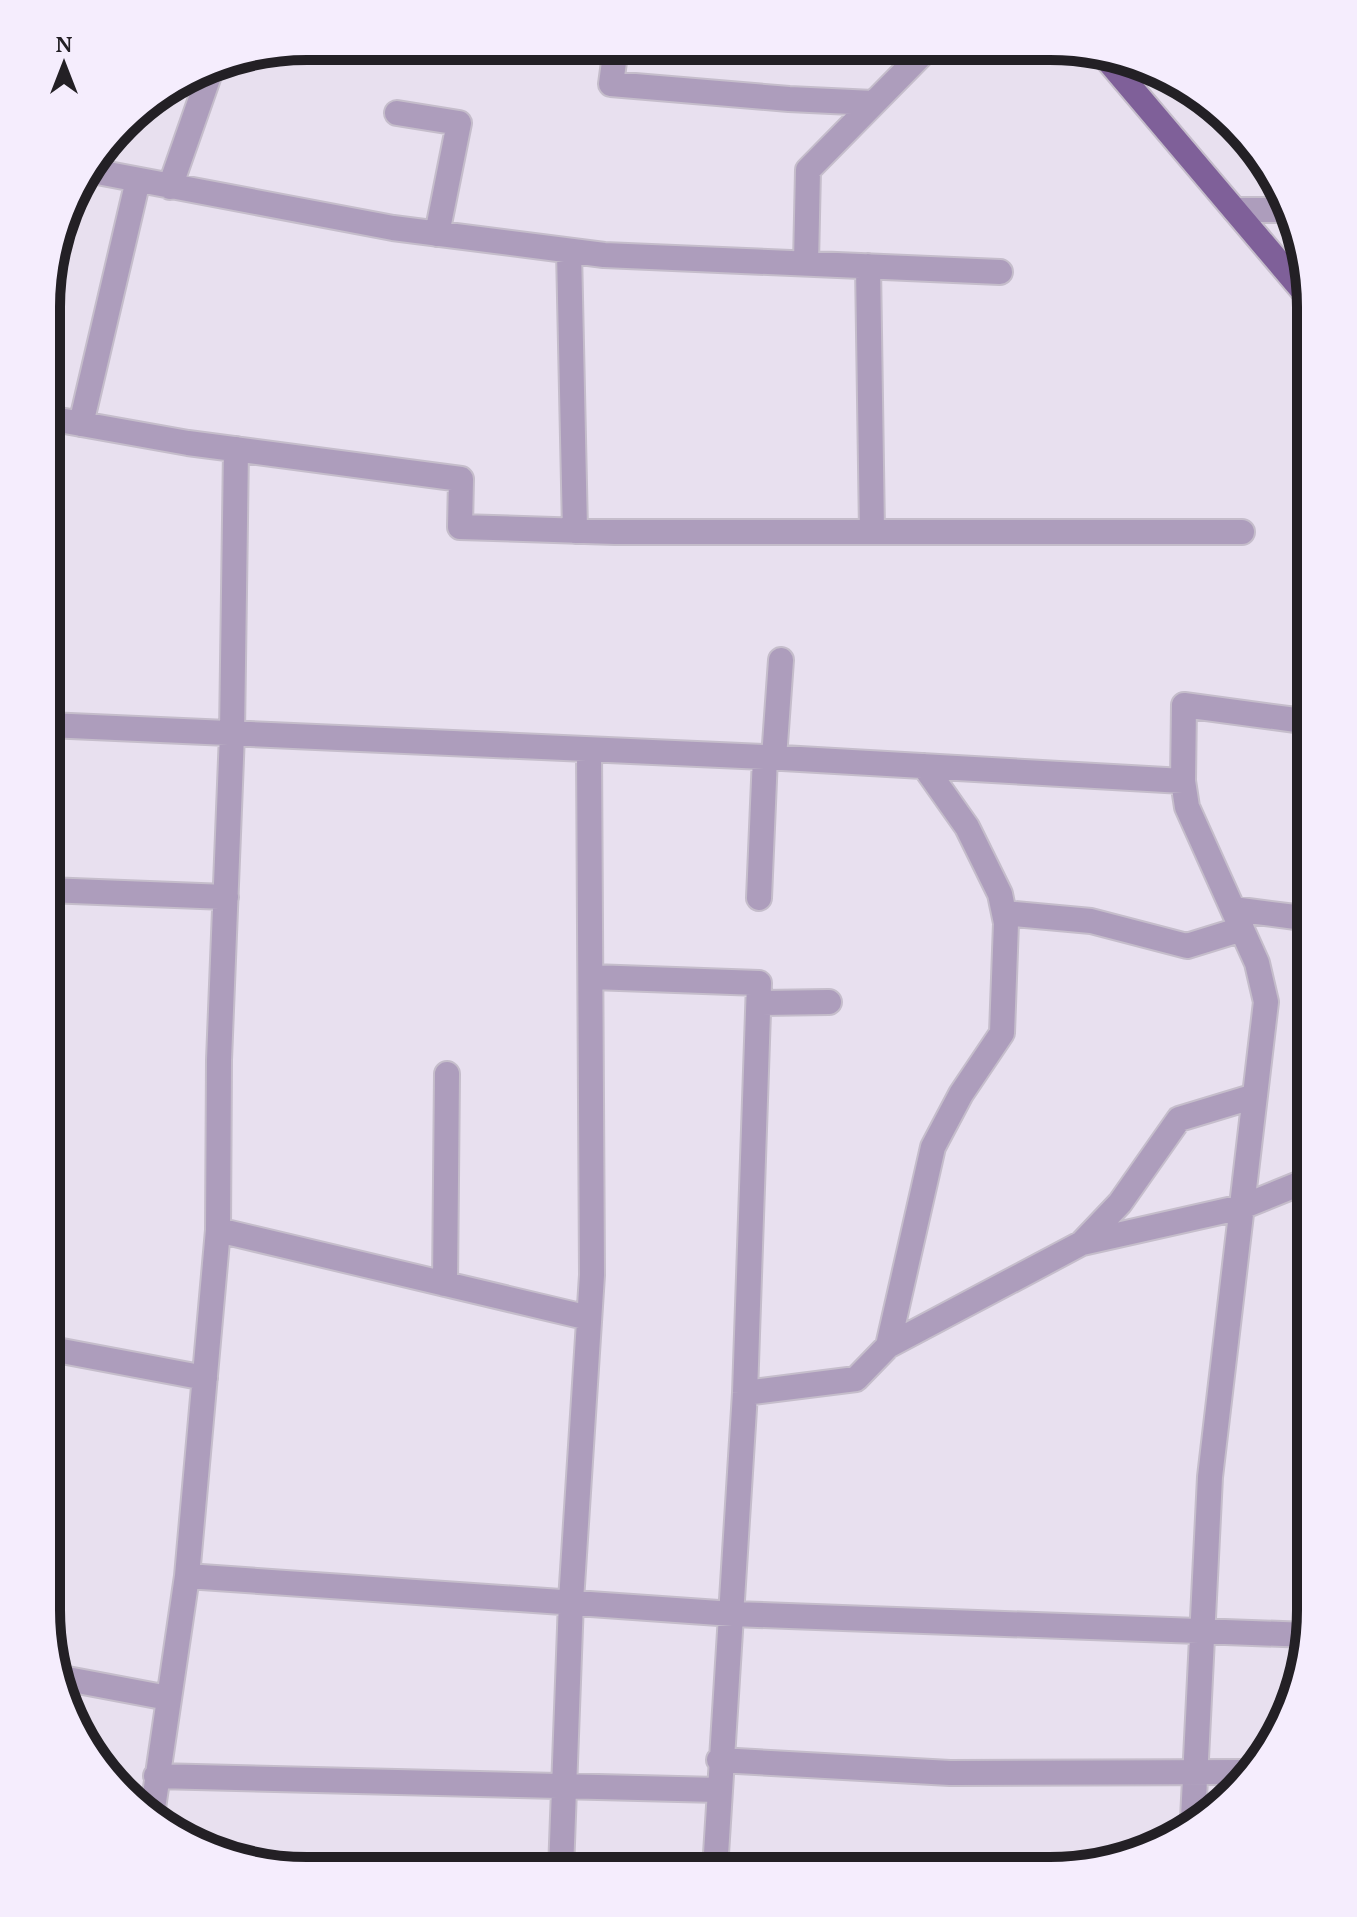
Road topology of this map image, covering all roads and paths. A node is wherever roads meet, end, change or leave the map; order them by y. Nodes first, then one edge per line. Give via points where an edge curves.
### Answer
1 (916, 60) edge
2 (614, 61) edge
3 (1115, 68) edge
4 (207, 82) edge
5 (873, 103) junction
6 (397, 113) dead end
7 (101, 173) edge
8 (138, 180) junction
9 (170, 187) junction
10 (1235, 210) junction
11 (1276, 210) edge
12 (437, 234) junction
13 (569, 251) junction
14 (806, 263) junction
15 (868, 266) junction
16 (1000, 272) dead end
17 (1295, 281) edge
18 (60, 420) edge
19 (81, 424) junction
20 (236, 449) junction
21 (575, 531) junction
22 (872, 532) junction
23 (1242, 532) dead end
24 (781, 660) dead end
25 (1297, 720) edge
26 (60, 726) edge
27 (232, 734) junction
28 (589, 750) junction
29 (770, 758) junction
30 (924, 766) junction
31 (1183, 781) junction
32 (60, 891) edge
33 (226, 897) junction
34 (759, 898) dead end
35 (1004, 913) junction
36 (1237, 919) junction
37 (1297, 919) edge
38 (592, 977) junction
39 (829, 1002) dead end
40 (759, 1003) junction
41 (447, 1074) dead end
42 (1255, 1096) junction
43 (1296, 1185) edge
44 (1242, 1207) junction
45 (218, 1230) junction
46 (1082, 1243) junction
47 (445, 1284) junction
48 (589, 1318) junction
49 (888, 1346) junction
50 (60, 1351) edge
51 (205, 1378) junction
52 (745, 1393) junction
53 (187, 1576) junction
54 (571, 1601) junction
55 (733, 1614) junction
56 (1203, 1631) junction
57 (1295, 1635) edge
58 (71, 1680) edge
59 (168, 1698) junction
60 (719, 1760) junction
61 (1196, 1770) junction
62 (1237, 1772) edge
63 (156, 1776) junction
64 (564, 1784) junction
65 (718, 1790) junction
66 (153, 1803) edge
67 (1194, 1810) edge
68 (561, 1857) edge
69 (715, 1857) edge

1 - 5 street
2 - 5 street via 611,84
3 - 10 main road
4 - 9 street
5 - 14 street via 808,170
6 - 12 street via 459,123
7 - 8 street
8 - 9 street
8 - 19 street
9 - 12 street
10 - 11 street
10 - 17 main road
12 - 13 street
13 - 14 street
13 - 21 street
14 - 15 street
15 - 16 street
15 - 22 street
18 - 19 street
19 - 20 street
20 - 21 street via 461,479 460,527
20 - 27 street
21 - 22 street
22 - 23 street
24 - 29 street
25 - 31 street via 1184,705
26 - 27 street
27 - 28 street
27 - 33 street
28 - 29 street
28 - 38 street
29 - 30 street
29 - 34 street
30 - 31 street
30 - 35 street via 967,827
31 - 36 street via 1187,807
32 - 33 street
33 - 45 street
35 - 36 street via 1091,921 1187,946
35 - 49 street via 1002,1033 933,1147
36 - 37 street
36 - 42 street via 1257,963 1266,1002
38 - 40 street via 759,983
38 - 48 street
39 - 40 street
40 - 52 street
41 - 47 street
42 - 44 street
42 - 46 street via 1179,1119 1120,1203
43 - 44 street
44 - 46 street
44 - 56 street via 1210,1477
45 - 47 street
45 - 51 street
46 - 49 street
47 - 48 street
48 - 54 street
49 - 52 street via 856,1379
50 - 51 street
51 - 53 street
52 - 55 street
53 - 54 street
53 - 59 street
54 - 55 street
54 - 64 street
55 - 56 street
55 - 60 street
56 - 57 street
56 - 61 street
58 - 59 street
59 - 63 street
60 - 61 street via 950,1773
60 - 65 street
61 - 62 street
61 - 67 street
63 - 64 street
63 - 66 street
64 - 65 street
64 - 68 street
65 - 69 street

